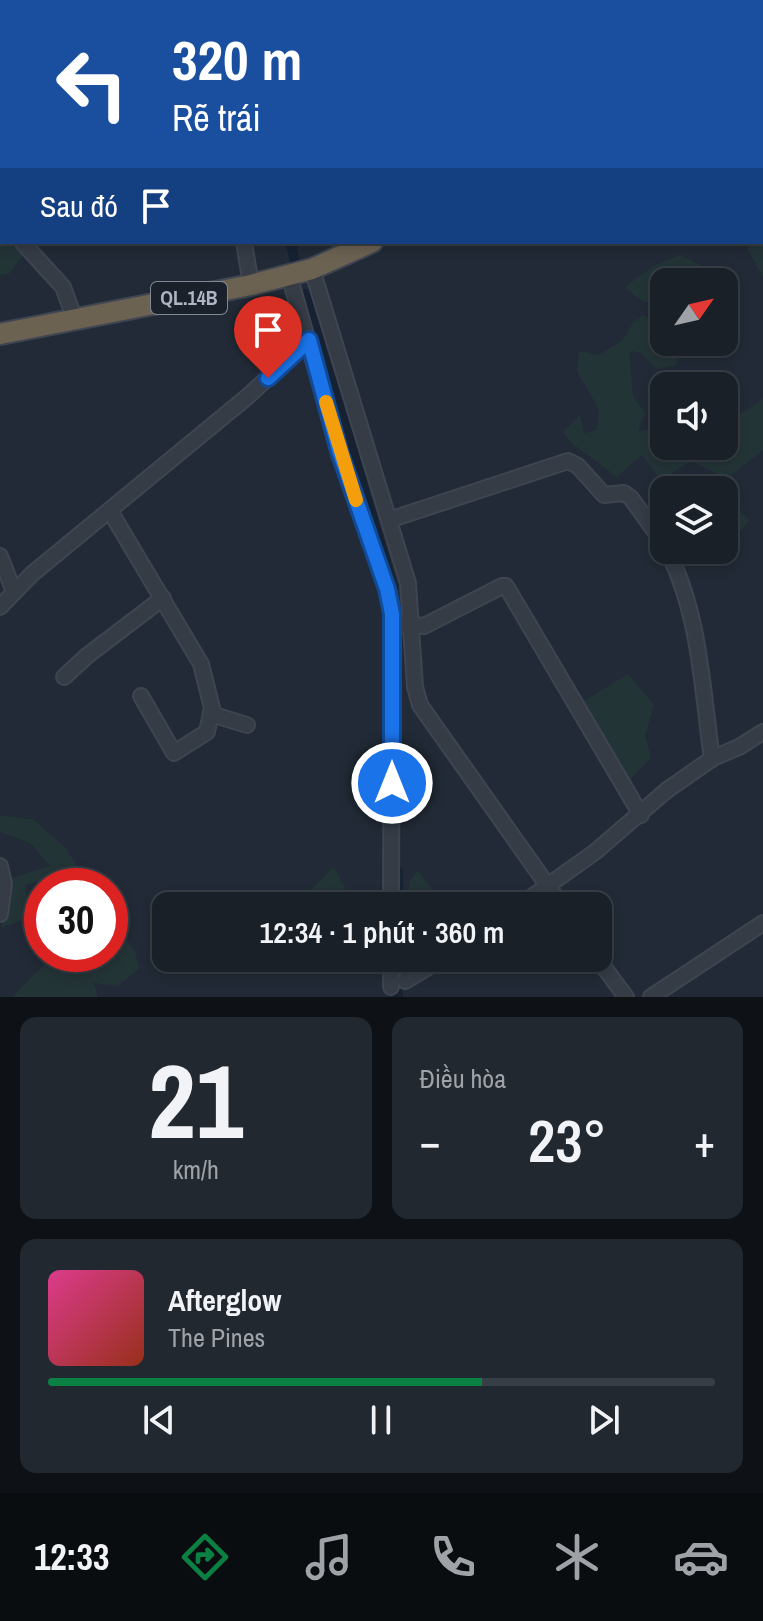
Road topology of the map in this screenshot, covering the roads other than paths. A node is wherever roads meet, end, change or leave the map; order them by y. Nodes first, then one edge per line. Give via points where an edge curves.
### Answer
1 (24, 244) edge
2 (244, 244) edge
3 (368, 244) edge
4 (312, 269) junction
5 (289, 275) junction
6 (251, 285) junction
7 (75, 320) junction
8 (0, 334) edge
9 (309, 340) junction
10 (366, 444) junction
11 (339, 451) junction
12 (110, 511) junction
13 (389, 520) junction
14 (650, 524) edge
15 (0, 556) edge
16 (674, 564) edge
17 (163, 598) junction
18 (5, 601) edge
19 (393, 623) junction
20 (411, 626) junction
21 (64, 677) dead end
22 (141, 696) dead end
23 (211, 714) junction
24 (247, 725) dead end
25 (763, 732) edge
26 (712, 759) junction
27 (641, 815) junction
28 (0, 866) edge
29 (548, 886) junction
30 (391, 892) edge
31 (539, 892) edge
32 (552, 892) edge
33 (0, 914) edge
34 (763, 923) edge
35 (391, 972) edge
36 (420, 972) edge
37 (607, 972) edge
38 (405, 981) dead end
39 (391, 987) dead end
40 (626, 997) edge
41 (651, 997) edge

1 - 7 street via 63,287
2 - 6 street
3 - 4 highway, QL.14B
4 - 5 highway, QL.14B
4 - 10 street
5 - 6 highway, QL.14B
5 - 9 street
6 - 7 highway, QL.14B
7 - 8 highway, QL.14B
9 - 11 street
9 - 12 street
10 - 11 street
10 - 13 street
11 - 19 street via 387,589
12 - 17 street
12 - 18 street
13 - 14 street via 568,461 604,495 624,493 631,498
13 - 20 street via 408,583
15 - 18 street
16 - 26 street via 691,611
17 - 21 street
17 - 23 street via 201,664
19 - 20 street
19 - 30 street
20 - 27 street via 424,626 506,586
20 - 29 street via 420,705
22 - 23 street via 174,753 207,732
23 - 24 street
25 - 26 street
26 - 27 street
27 - 29 street
28 - 33 street
29 - 31 street
29 - 32 street
34 - 41 street
35 - 39 street
36 - 38 street
37 - 40 street

